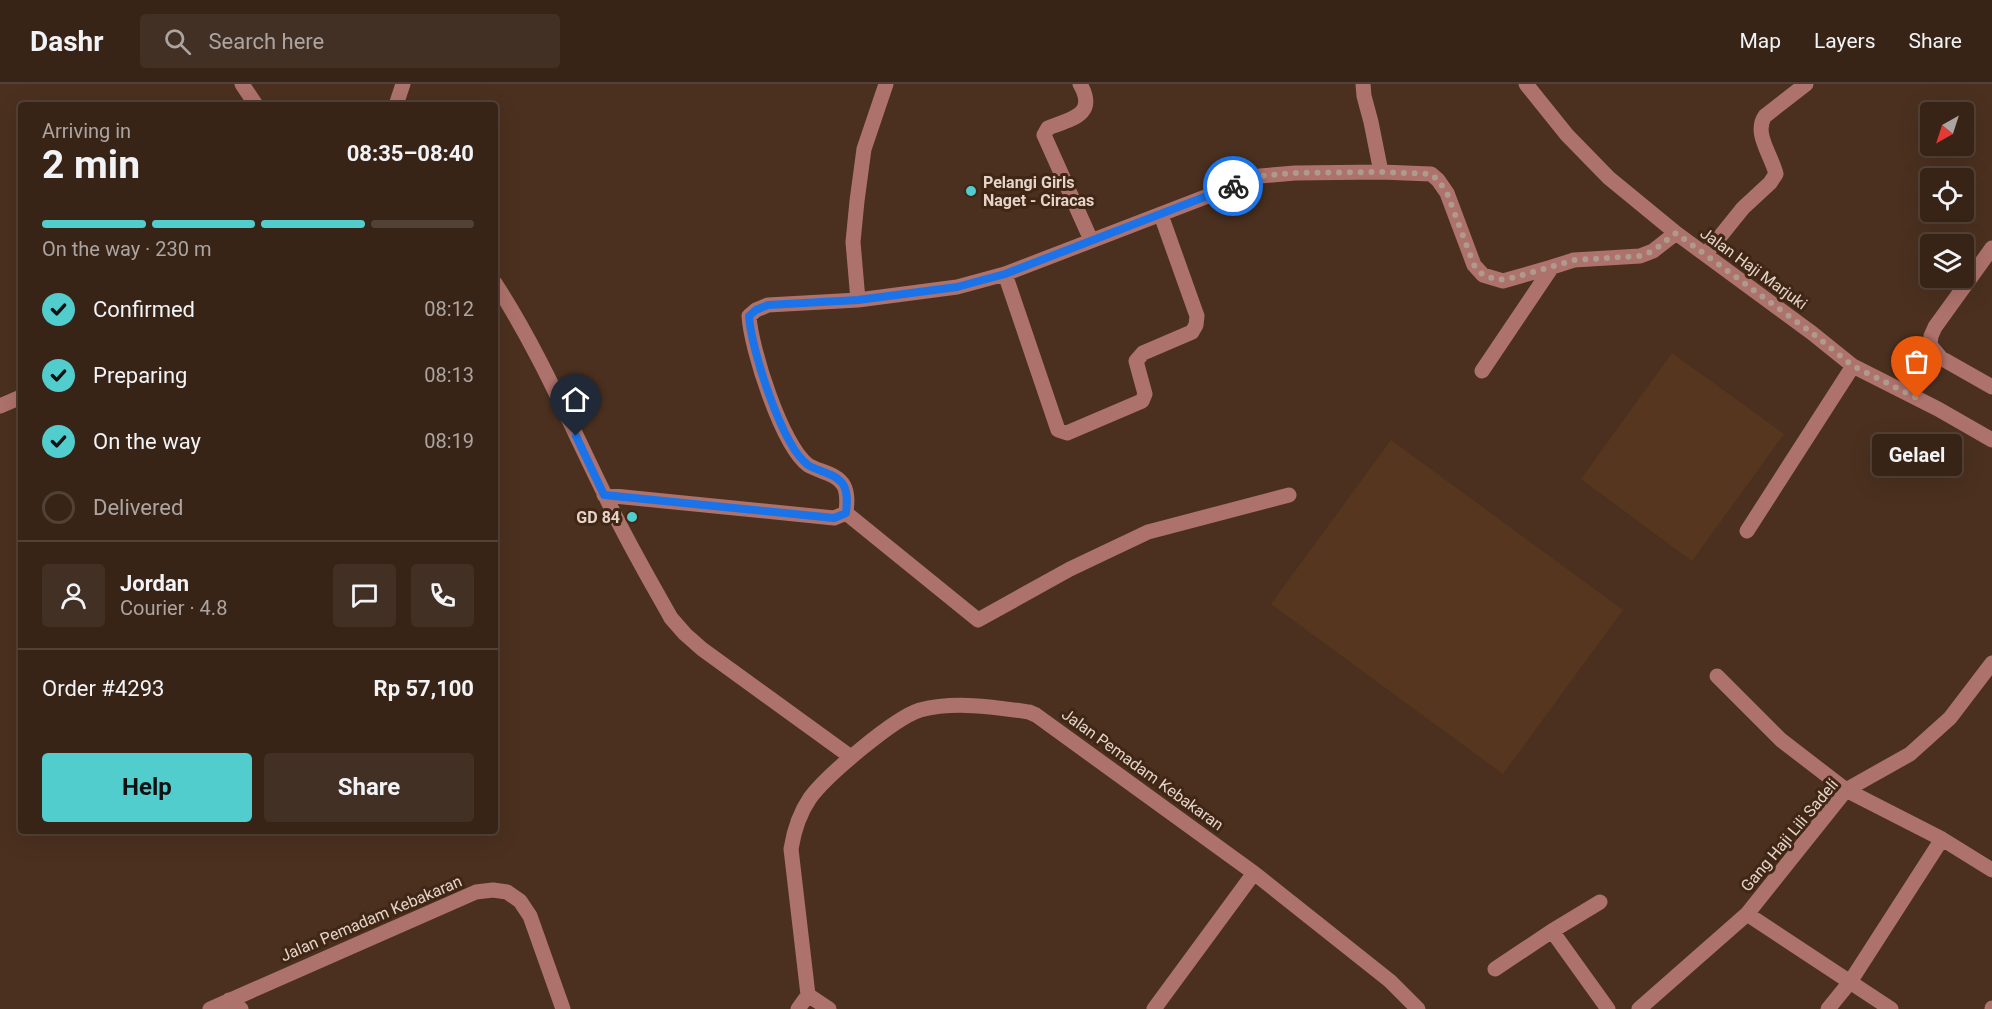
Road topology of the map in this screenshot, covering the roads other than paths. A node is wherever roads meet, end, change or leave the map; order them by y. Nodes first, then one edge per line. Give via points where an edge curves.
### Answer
1 (242, 84) edge
2 (403, 84) edge
3 (886, 84) edge
4 (1080, 84) edge
5 (1363, 84) edge
6 (1526, 84) edge
7 (1806, 84) edge
8 (254, 102) edge
9 (397, 102) edge
10 (1381, 172) junction
11 (1161, 215) junction
12 (1676, 233) junction
13 (1091, 240) junction
14 (1992, 248) edge
15 (1706, 254) junction
16 (1552, 267) junction
17 (1005, 274) junction
18 (498, 288) edge
19 (858, 300) junction
20 (1853, 366) junction
21 (1482, 371) dead end
22 (1992, 387) edge
23 (18, 398) edge
24 (0, 406) edge
25 (1992, 440) edge
26 (604, 495) junction
27 (1289, 495) dead end
28 (846, 513) junction
29 (1747, 531) dead end
30 (1992, 663) edge
31 (1717, 676) dead end
32 (851, 757) junction
33 (1846, 790) junction
34 (1942, 839) junction
35 (1992, 870) edge
36 (1254, 873) junction
37 (1600, 903) dead end
38 (1747, 914) junction
39 (1552, 931) junction
40 (1495, 969) dead end
41 (1850, 982) junction
42 (808, 995) junction
43 (235, 1004) edge
44 (210, 1009) edge
45 (563, 1009) edge
46 (798, 1009) edge
47 (829, 1009) edge
48 (1154, 1009) edge
49 (1418, 1009) edge
50 (1608, 1009) edge
51 (1639, 1009) edge
52 (1828, 1009) edge
53 (1891, 1009) edge

1 - 8 street
2 - 9 street
3 - 19 street via 864,148 856,201 853,242
4 - 13 street via 1086,95 1082,112 1048,128 1044,135
5 - 10 street
6 - 12 street, Jalan Haji Marjuki via 1566,135 1600,169
7 - 15 street via 1760,122 1776,174
10 - 11 street via 1260,176
10 - 16 street via 1425,173 1438,180 1447,193 1474,265 1483,275 1503,280
11 - 13 street
11 - 17 street via 1197,316 1196,325 1192,332 1143,352 1136,361 1145,394 1142,401 1067,433 1058,430
12 - 15 street, Jalan Haji Marjuki
12 - 16 street via 1640,256 1574,260
13 - 17 street
14 - 22 street via 1930,336 1930,345 1941,358
15 - 20 street, Jalan Haji Marjuki
16 - 21 street
17 - 19 street via 957,287
18 - 26 street via 553,387
19 - 28 street via 768,305 749,316 768,395 797,453 808,465 843,484 848,502
20 - 25 street, Jalan Haji Marjuki
20 - 29 street
23 - 24 street
26 - 28 street via 834,518
26 - 32 street via 671,618 685,634
27 - 28 street via 1148,532 1070,568 978,620
30 - 33 street, Gang Haji Lili Sadeli via 1950,718 1910,754
31 - 33 street via 1781,740
32 - 36 street, Jalan Pemadam Kebakaran via 907,715 920,710 977,705 1029,712
32 - 42 street, Jalan Pemadam Kebakaran via 811,797 793,837 791,849
33 - 34 street
33 - 38 street, Gang Haji Lili Sadeli
34 - 35 street
34 - 41 street
36 - 48 street
36 - 49 street, Jalan Pemadam Kebakaran via 1390,981
37 - 39 street
38 - 41 street
38 - 51 street, Gang Haji Lili Sadeli
39 - 40 street
39 - 50 street
41 - 52 street
41 - 53 street
42 - 46 street
42 - 47 street
43 - 44 street, Jalan Pemadam Kebakaran
43 - 45 street, Jalan Pemadam Kebakaran via 476,892 493,890 507,892 520,901 530,916

